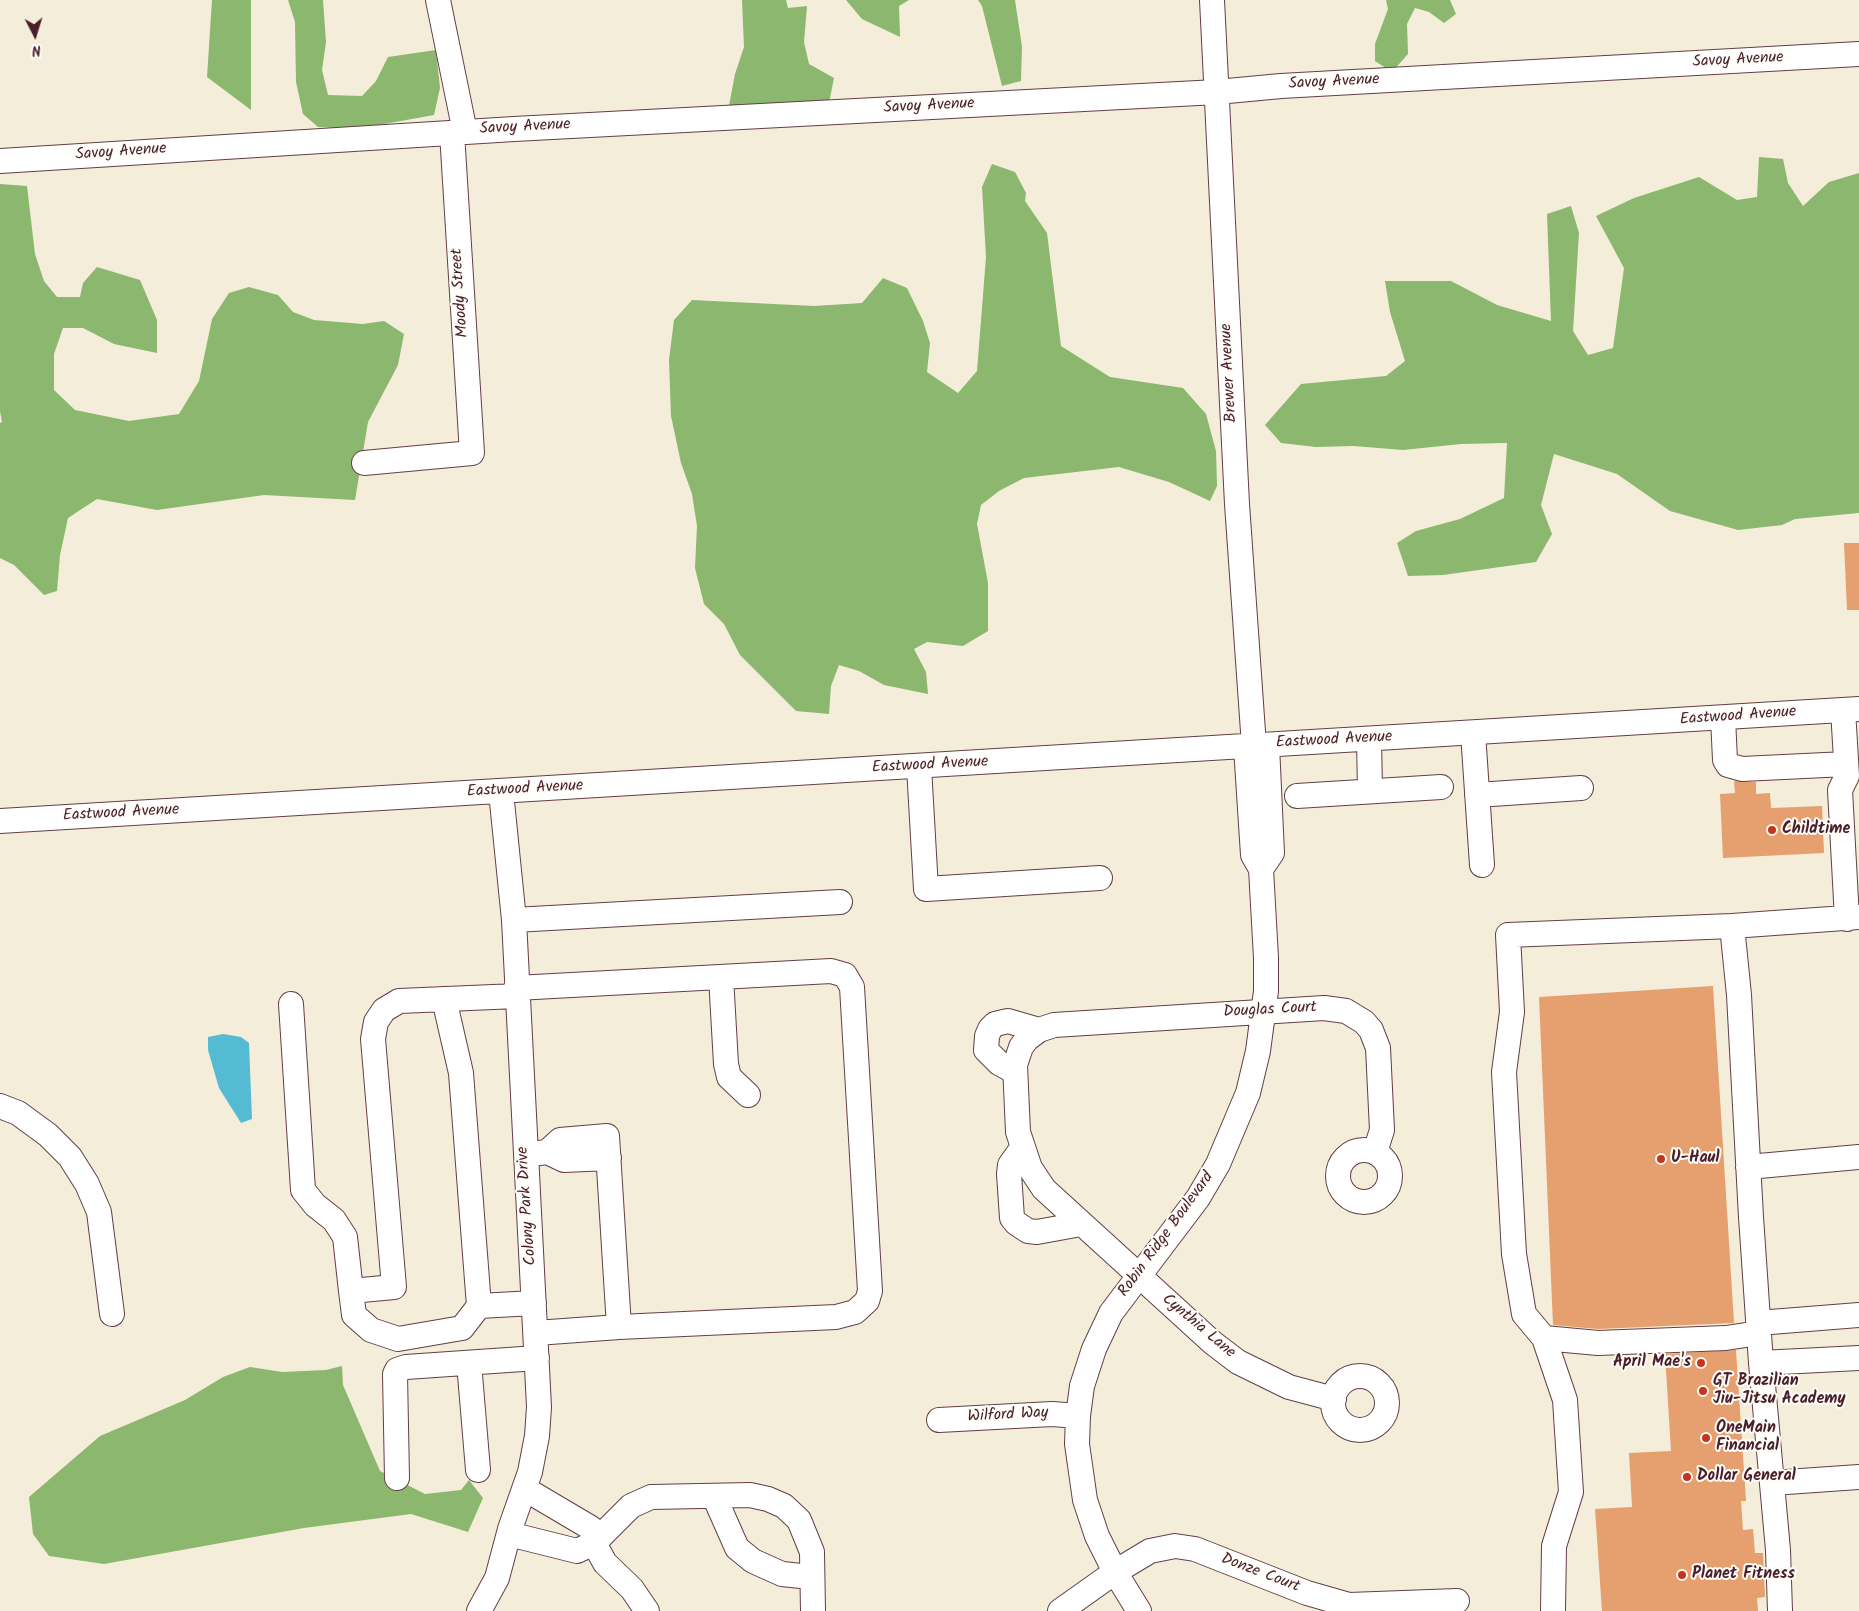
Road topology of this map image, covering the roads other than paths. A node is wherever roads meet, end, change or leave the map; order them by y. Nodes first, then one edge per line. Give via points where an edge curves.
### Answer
1 (438, 0) edge
2 (1212, 0) edge
3 (1859, 54) edge
4 (1217, 92) junction
5 (458, 133) junction
6 (0, 160) edge
7 (364, 463) dead end
8 (1851, 710) edge
9 (1723, 718) junction
10 (1473, 733) junction
11 (1369, 739) junction
12 (1256, 746) junction
13 (920, 766) junction
14 (1846, 770) junction
15 (1441, 787) dead end
16 (1581, 788) dead end
17 (1370, 791) junction
18 (501, 792) junction
19 (1477, 795) junction
20 (1297, 796) dead end
21 (0, 821) edge
22 (1859, 862) edge
23 (1482, 865) dead end
24 (1100, 878) dead end
25 (840, 902) dead end
26 (1853, 918) edge
27 (514, 920) junction
28 (1732, 926) junction
29 (721, 976) junction
30 (516, 992) junction
31 (444, 999) junction
32 (291, 1004) dead end
33 (1264, 1012) junction
34 (1039, 1030) junction
35 (1015, 1072) junction
36 (748, 1095) dead end
37 (0, 1106) edge
38 (1022, 1148) junction
39 (1375, 1152) dead end
40 (536, 1153) junction
41 (1859, 1157) edge
42 (1748, 1167) junction
43 (1080, 1224) junction
44 (1138, 1276) junction
45 (351, 1291) junction
46 (534, 1303) junction
47 (479, 1306) junction
48 (112, 1314) dead end
49 (1859, 1315) edge
50 (619, 1327) junction
51 (1758, 1328) junction
52 (536, 1333) junction
53 (1544, 1338) junction
54 (537, 1358) junction
55 (1859, 1358) edge
56 (468, 1363) junction
57 (1760, 1363) junction
58 (1334, 1399) dead end
59 (1078, 1416) junction
60 (939, 1420) dead end
61 (478, 1470) dead end
62 (397, 1478) dead end
63 (1859, 1478) edge
64 (1772, 1483) junction
65 (525, 1489) junction
66 (714, 1496) junction
67 (509, 1534) junction
68 (594, 1543) junction
69 (1115, 1572) junction
70 (811, 1577) junction
71 (1457, 1601) dead end
72 (1407, 1608) edge
73 (479, 1611) edge
74 (647, 1611) edge
75 (813, 1611) edge
76 (1060, 1611) edge
77 (1138, 1611) edge
78 (1553, 1611) edge
79 (1780, 1611) edge

1 - 5 street, Moody Street
2 - 4 street, Brewer Avenue
3 - 4 street, Savoy Avenue
4 - 5 street, Savoy Avenue
4 - 12 street, Brewer Avenue via 1237,504
5 - 6 street, Savoy Avenue
5 - 7 street, Moody Street via 472,454
8 - 9 street, Eastwood Avenue
8 - 14 street
9 - 10 street, Eastwood Avenue
9 - 14 street via 1728,765
10 - 11 street, Eastwood Avenue
10 - 19 street
11 - 12 street, Eastwood Avenue
11 - 17 street
12 - 13 street, Eastwood Avenue
12 - 33 street, Robin Ridge Boulevard via 1272,853 1261,869 1266,958
13 - 18 street, Eastwood Avenue
13 - 24 street via 926,889
14 - 22 street via 1855,788
14 - 26 street via 1840,790
15 - 17 street
16 - 19 street
17 - 20 street
18 - 21 street, Eastwood Avenue
18 - 27 street, Colony Park Drive
19 - 23 street
25 - 27 street
26 - 28 street
27 - 30 street, Colony Park Drive
28 - 42 street
28 - 53 street via 1508,936 1512,1012 1504,1072 1514,1254 1524,1314
29 - 30 street
29 - 36 street via 726,1064 729,1077
29 - 50 street via 831,970 845,975 852,987 870,1291 867,1301 855,1312 836,1318
30 - 31 street
30 - 40 street, Colony Park Drive
31 - 45 street via 399,1001 384,1010 376,1022 373,1039 394,1287
31 - 47 street via 461,1073
32 - 45 street via 303,1190 334,1220 345,1237
33 - 34 street, Douglas Court via 1054,1025
33 - 39 street, Douglas Court via 1335,1008 1356,1015 1371,1030 1378,1048 1382,1130
33 - 44 street, Robin Ridge Boulevard via 1248,1093 1222,1156 1198,1198
34 - 35 street, Cynthia Lane via 1021,1047
34 - 35 street via 1008,1021 995,1024 986,1036 986,1050 999,1064
35 - 38 street, Cynthia Lane via 1016,1115
37 - 48 street via 48,1135 70,1157 87,1184 99,1212
38 - 43 street, Cynthia Lane via 1044,1189
38 - 43 street via 1010,1166 1012,1218 1028,1231 1036,1232
40 - 46 street, Colony Park Drive
40 - 50 street via 564,1160 608,1147
41 - 42 street
42 - 51 street
43 - 44 street, Cynthia Lane
44 - 58 street, Cynthia Lane via 1238,1362 1289,1387
44 - 59 street, Robin Ridge Boulevard via 1111,1313 1094,1349 1082,1386
45 - 47 street via 354,1315 371,1330 398,1339 462,1328
46 - 47 street
46 - 52 street, Colony Park Drive
49 - 51 street
50 - 52 street
51 - 53 street via 1726,1338 1598,1343
51 - 57 street
52 - 54 street, Colony Park Drive
53 - 78 street via 1565,1400 1571,1492 1554,1546
54 - 56 street
54 - 65 street, Colony Park Drive via 540,1407
55 - 57 street
56 - 61 street
56 - 62 street via 397,1370
57 - 64 street
59 - 60 street, Wilford Way via 1052,1414
59 - 69 street, Robin Ridge Boulevard via 1077,1444 1085,1500 1097,1536
63 - 64 street
64 - 79 street
65 - 67 street, Colony Park Drive
65 - 68 street via 591,1528
66 - 68 street via 652,1497 631,1506
66 - 70 street via 737,1548 754,1561 782,1574
66 - 70 street via 750,1495 784,1506 799,1520 812,1552
67 - 68 street via 577,1551
67 - 73 street, Colony Park Drive via 497,1578
68 - 74 street via 605,1563 632,1589
69 - 72 street, Donze Court via 1150,1551 1185,1547 1307,1593 1349,1605
69 - 76 street, Donze Court
69 - 77 street
70 - 75 street
71 - 72 street, Donze Court

